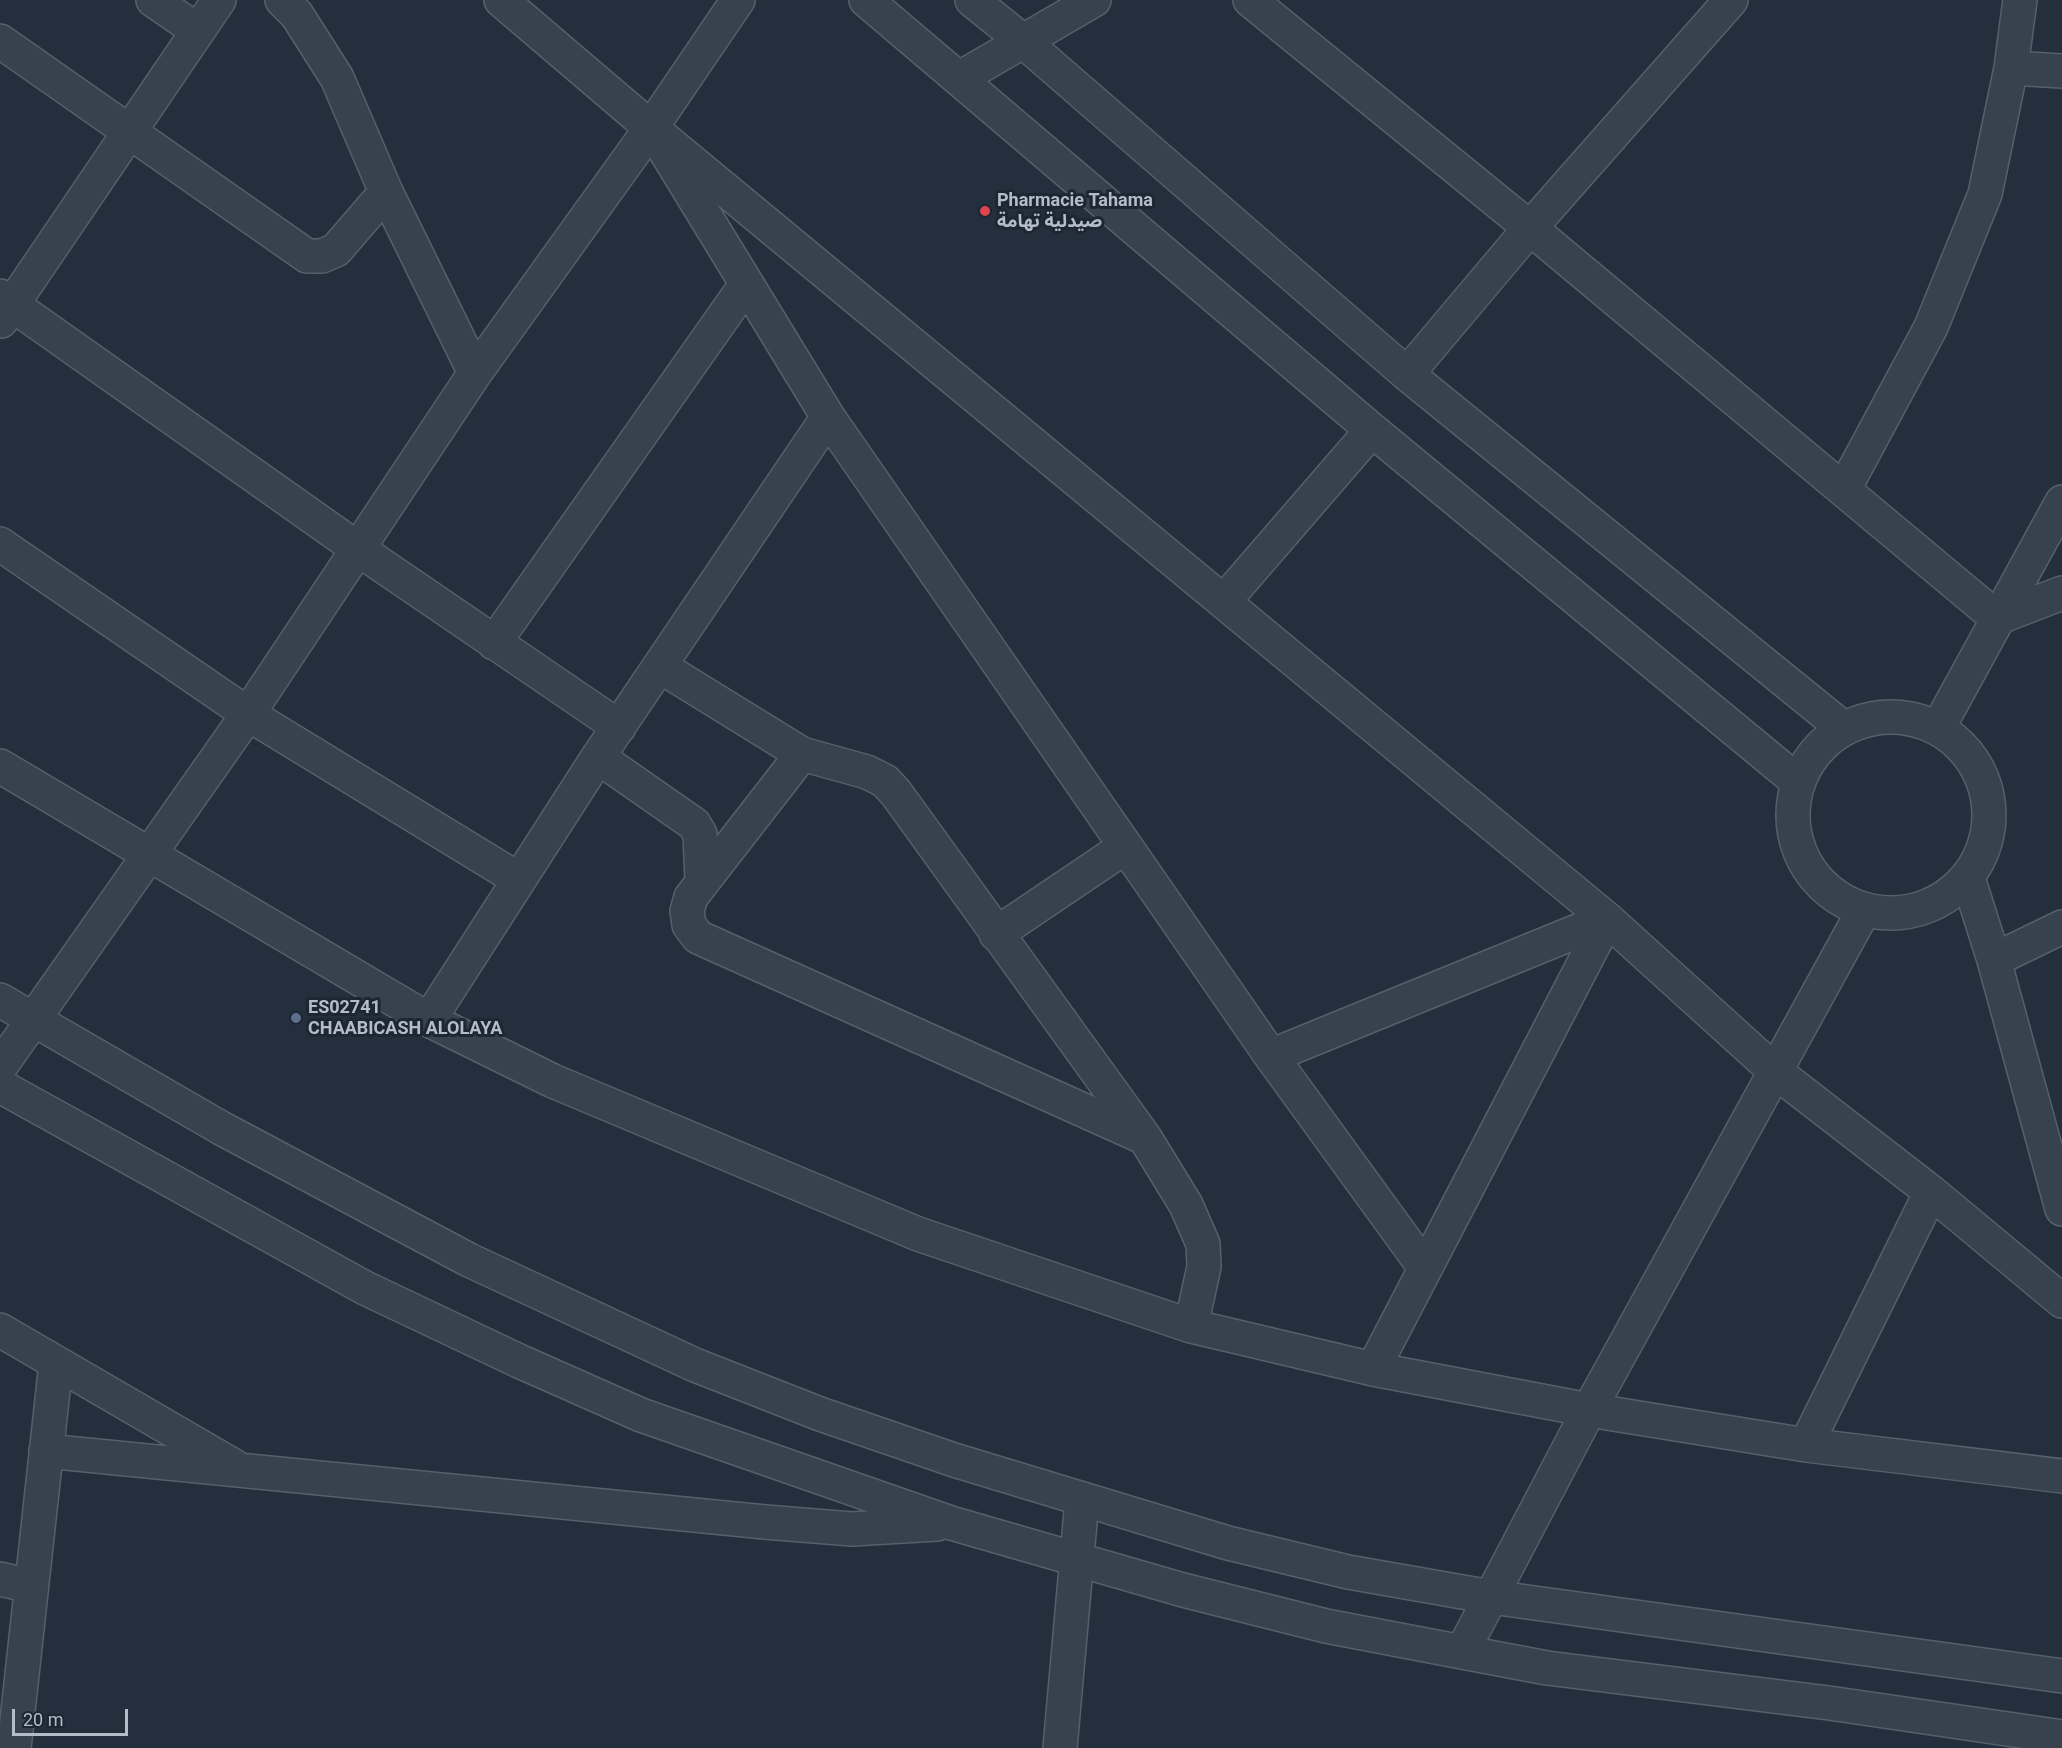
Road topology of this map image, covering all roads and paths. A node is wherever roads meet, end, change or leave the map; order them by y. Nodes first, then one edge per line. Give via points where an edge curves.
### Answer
1 (153, 0) edge
2 (219, 0) edge
3 (282, 0) edge
4 (501, 0) edge
5 (738, 0) edge
6 (866, 0) edge
7 (972, 0) edge
8 (1094, 0) edge
9 (1250, 0) edge
10 (1731, 0) edge
11 (2020, 0) edge
12 (198, 31) junction
13 (0, 41) edge
14 (1024, 42) junction
15 (2011, 68) junction
16 (2062, 71) edge
17 (960, 78) junction
18 (651, 128) junction
19 (131, 130) junction
20 (386, 192) junction
21 (1530, 228) junction
22 (745, 286) junction
23 (4, 307) edge
24 (474, 373) junction
25 (1407, 374) junction
26 (828, 417) junction
27 (1371, 430) junction
28 (1844, 489) junction
29 (2062, 502) edge
30 (0, 544) edge
31 (358, 549) junction
32 (2062, 593) edge
33 (1225, 600) junction
34 (1997, 618) junction
35 (494, 643) junction
36 (661, 667) junction
37 (248, 714) junction
38 (619, 727) junction
39 (1843, 728) junction
40 (1938, 728) junction
41 (802, 754) junction
42 (598, 757) junction
43 (0, 766) edge
44 (1797, 780) junction
45 (1125, 847) junction
46 (149, 856) junction
47 (1968, 878) junction
48 (519, 879) junction
49 (702, 881) junction
50 (1864, 910) junction
51 (1607, 919) junction
52 (2062, 927) edge
53 (996, 934) junction
54 (1994, 960) junction
55 (0, 1000) edge
56 (32, 1020) junction
57 (429, 1020) junction
58 (1271, 1056) junction
59 (0, 1067) edge
60 (1776, 1072) junction
61 (0, 1086) edge
62 (1145, 1138) junction
63 (1931, 1192) junction
64 (2062, 1209) edge
65 (1425, 1268) junction
66 (2062, 1301) edge
67 (1191, 1326) junction
68 (0, 1330) edge
69 (56, 1363) junction
70 (1373, 1369) junction
71 (1589, 1410) junction
72 (1806, 1445) junction
73 (46, 1451) junction
74 (244, 1472) junction
75 (2062, 1476) edge
76 (1082, 1500) junction
77 (951, 1523) junction
78 (1077, 1559) junction
79 (16, 1582) edge
80 (1491, 1597) junction
81 (1462, 1652) junction
82 (2062, 1676) edge
83 (2062, 1737) edge
84 (14, 1748) edge
85 (1060, 1748) edge

1 - 12 street
2 - 12 street
3 - 20 street via 297,15 337,78
4 - 18 street
5 - 18 street
6 - 17 street
7 - 14 street
8 - 14 street
9 - 21 street
10 - 21 street
11 - 15 street
12 - 19 street
13 - 19 street
14 - 17 street
14 - 25 street
15 - 16 street
15 - 28 street via 1985,194 1931,327
17 - 27 street
18 - 22 street
18 - 24 street
18 - 33 street
19 - 20 street via 307,255 322,256 336,250
19 - 23 street
20 - 24 street
21 - 25 street
21 - 28 street
22 - 26 street
22 - 35 street
23 - 31 street
24 - 31 street
25 - 39 street
26 - 36 street
26 - 45 street
27 - 33 street
27 - 44 street
28 - 34 street
29 - 34 street
30 - 37 street
31 - 35 street
31 - 37 street
32 - 34 street
33 - 51 street
34 - 40 street
35 - 38 street
36 - 38 street
36 - 41 street
37 - 46 street
37 - 48 street
38 - 42 street
39 - 40 street via 1874,718 1907,718
39 - 44 street via 1815,750
40 - 47 street via 1974,761 1985,784 1990,809 1981,857
41 - 49 street
41 - 53 street via 885,780
42 - 48 street
42 - 49 street via 694,824 700,834
43 - 46 street
44 - 50 street via 1791,821 1802,860 1827,892
45 - 53 street
45 - 58 street
46 - 56 street
46 - 57 street
47 - 50 street via 1946,897 1921,910 1892,914
47 - 54 street
48 - 57 street
49 - 62 street via 687,911 689,925 698,937
50 - 60 street
51 - 58 street
51 - 60 street
51 - 65 street
52 - 54 street
53 - 62 street
54 - 64 street
55 - 56 street
56 - 59 street
56 - 76 street via 350,1198 578,1312 695,1365 820,1414
57 - 67 street via 553,1081 918,1234
58 - 65 street
60 - 63 street
60 - 71 street
61 - 77 street via 365,1288 519,1361 641,1415
62 - 67 street via 1186,1205 1203,1245 1204,1267
63 - 66 street
63 - 72 street
65 - 70 street
67 - 70 street
68 - 69 street
69 - 73 street
69 - 74 street
70 - 71 street
71 - 72 street
71 - 80 street
72 - 75 street
73 - 74 street
73 - 79 street
74 - 77 street via 841,1528
76 - 78 street
76 - 80 street via 1338,1570
77 - 78 street
78 - 81 street via 1326,1626
78 - 85 street
79 - 84 street
80 - 81 street
80 - 82 street
81 - 83 street via 1547,1668

